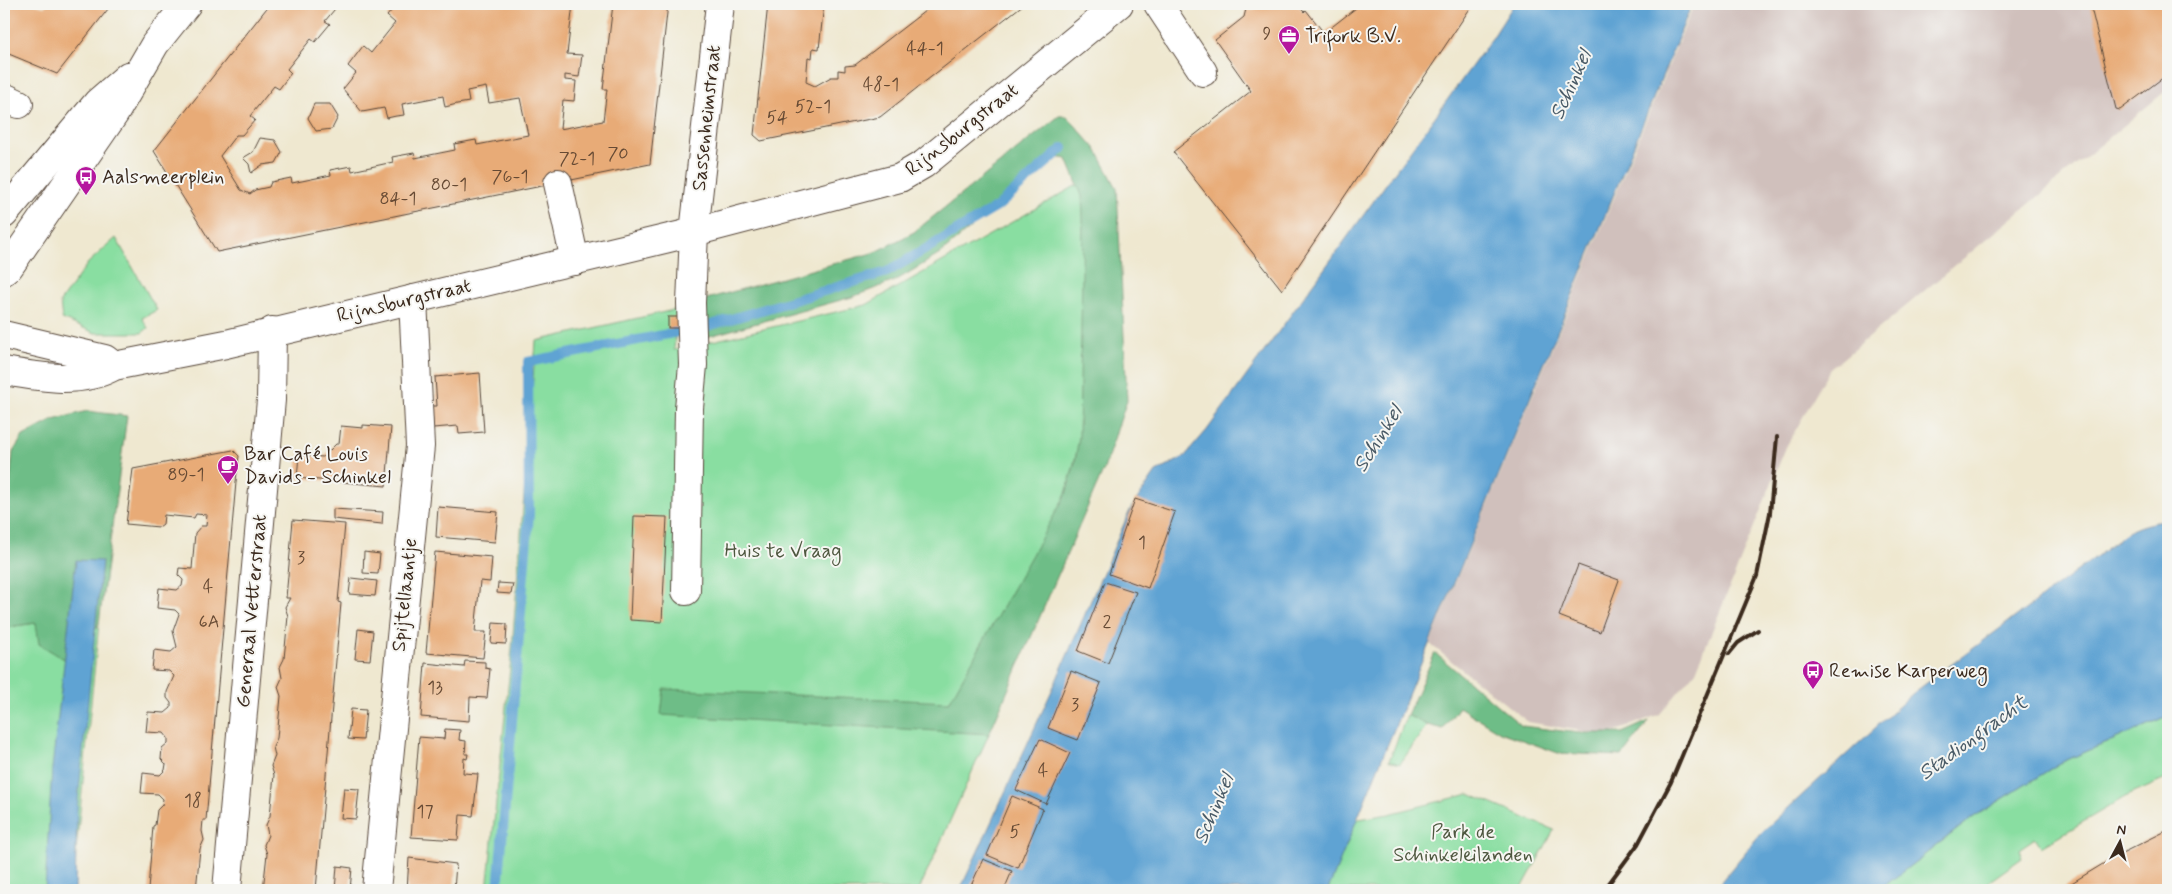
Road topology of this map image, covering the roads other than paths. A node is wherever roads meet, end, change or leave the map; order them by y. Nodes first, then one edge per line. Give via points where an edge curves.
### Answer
1 (187, 4) edge
2 (720, 4) edge
3 (1119, 4) edge
4 (1158, 4) edge
5 (144, 62) junction
6 (1203, 72) dead end
7 (558, 183) dead end
8 (4, 214) edge
9 (694, 232) junction
10 (575, 260) junction
11 (4, 272) edge
12 (413, 299) junction
13 (272, 331) junction
14 (4, 335) edge
15 (114, 366) junction
16 (4, 371) edge
17 (686, 591) dead end
18 (227, 890) edge
19 (376, 890) edge

1 - 5 street
2 - 9 street, Sassenheimstraat
3 - 9 street, Rijnsburgstraat via 924,164 900,178
4 - 6 street
5 - 8 street via 98,102
5 - 11 street via 115,113
7 - 10 street
9 - 10 street, Rijnsburgstraat
9 - 17 street via 691,303 694,365 688,408
10 - 12 street, Rijnsburgstraat
12 - 13 street, Rijnsburgstraat
12 - 19 street, Spijtellaantje via 420,446
13 - 15 street, Rijnsburgstraat via 226,344
13 - 18 street, Generaal Vetterstraat via 271,400
14 - 15 street via 105,359
15 - 16 street, Rijnsburgstraat via 105,372 78,377 43,377

